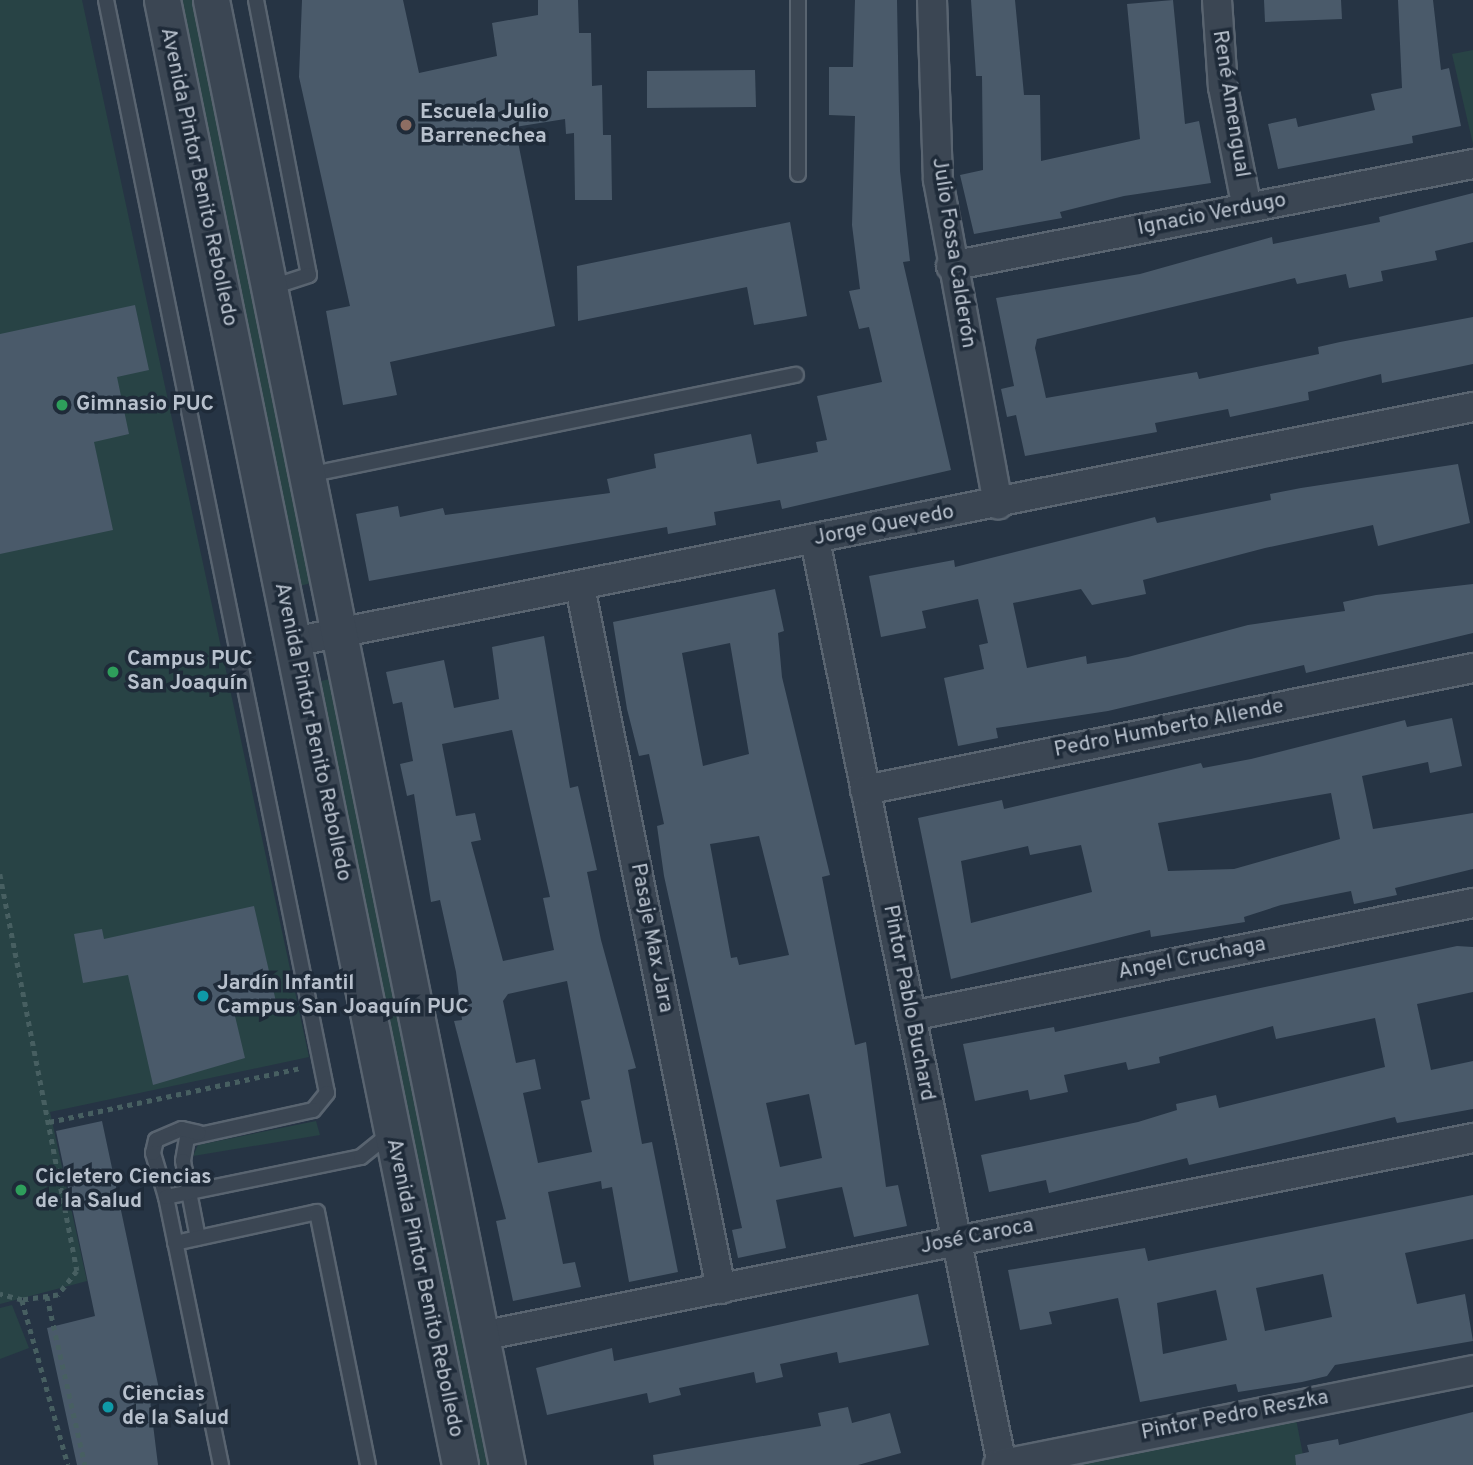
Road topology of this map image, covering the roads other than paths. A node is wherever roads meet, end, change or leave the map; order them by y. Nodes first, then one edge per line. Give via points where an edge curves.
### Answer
1 (106, 0) edge
2 (162, 0) edge
3 (211, 0) edge
4 (256, 0) edge
5 (798, 0) edge
6 (932, 0) edge
7 (1217, 0) edge
8 (1473, 164) edge
9 (798, 174) dead end
10 (1247, 208) junction
11 (951, 266) junction
12 (269, 288) junction
13 (796, 375) dead end
14 (1473, 407) edge
15 (307, 475) junction
16 (998, 503) junction
17 (815, 540) junction
18 (580, 587) junction
19 (338, 632) junction
20 (293, 642) junction
21 (1473, 668) edge
22 (865, 790) junction
23 (1473, 903) edge
24 (911, 1016) junction
25 (391, 1127) junction
26 (199, 1133) junction
27 (1473, 1138) edge
28 (188, 1192) junction
29 (166, 1197) junction
30 (198, 1238) junction
31 (957, 1241) junction
32 (175, 1243) junction
33 (721, 1289) junction
34 (481, 1336) junction
35 (1473, 1370) edge
36 (221, 1465) edge
37 (368, 1465) edge
38 (460, 1465) edge
39 (507, 1465) edge
40 (1000, 1465) edge

1 - 26 lane via 327,1093 313,1110
2 - 20 street, Avenida Pintor Benito Rebolledo
3 - 12 street
4 - 12 lane via 309,275
5 - 9 lane
6 - 11 street, Julio Fossa Calderón via 938,180
7 - 10 street, René Amengual via 1223,87
8 - 10 street, Ignacio Verdugo
10 - 11 street, Ignacio Verdugo
11 - 16 street, Julio Fossa Calderón
12 - 15 street
13 - 15 lane
14 - 16 street, Jorge Quevedo
15 - 19 street
16 - 17 street, Jorge Quevedo
17 - 18 street, Jorge Quevedo
17 - 22 street, Pintor Pablo Buchard
18 - 19 street, Jorge Quevedo
18 - 33 street, Pasaje Max Jara
19 - 20 street, Jorge Quevedo
19 - 34 street
20 - 25 street, Avenida Pintor Benito Rebolledo
21 - 22 street, Pedro Humberto Allende
22 - 24 street, Pintor Pablo Buchard
23 - 24 street, Angel Cruchaga
24 - 31 street, Pintor Pablo Buchard
25 - 28 lane via 375,1151 361,1157
25 - 38 street, Avenida Pintor Benito Rebolledo
26 - 28 lane via 183,1147
26 - 29 lane via 182,1129 156,1140 153,1153
27 - 31 street, José Caroca
28 - 29 lane
28 - 30 lane
29 - 32 lane
30 - 32 lane
30 - 37 lane via 317,1212
31 - 33 street, José Caroca
31 - 40 street, Pintor Pablo Buchard
32 - 36 lane
33 - 34 street, José Caroca
34 - 39 street
35 - 40 street, Pintor Pedro Reszka

